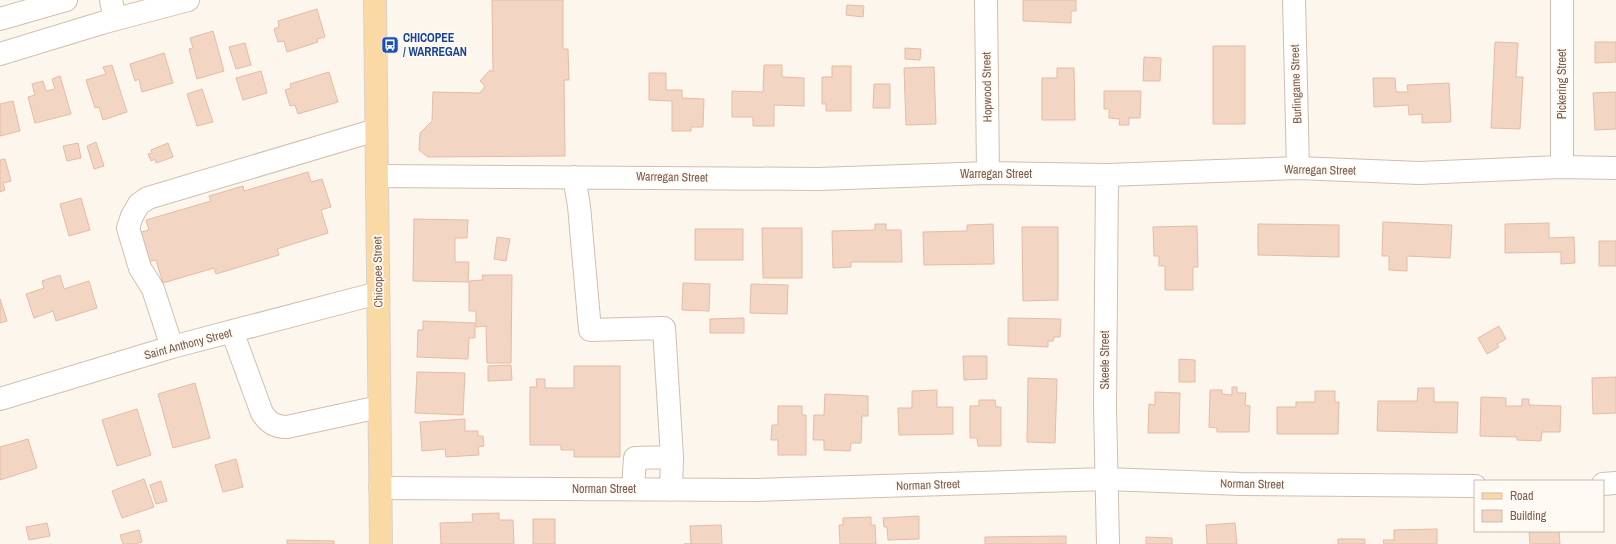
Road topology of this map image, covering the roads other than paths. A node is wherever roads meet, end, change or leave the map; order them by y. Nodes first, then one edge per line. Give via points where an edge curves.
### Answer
1 (66, 0) edge
2 (188, 0) edge
3 (374, 0) edge
4 (986, 0) edge
5 (1294, 0) edge
6 (1562, 0) edge
7 (113, 10) edge
8 (0, 19) edge
9 (0, 54) edge
10 (376, 130) junction
11 (1562, 167) junction
12 (1298, 168) junction
13 (1616, 168) edge
14 (988, 173) junction
15 (376, 176) junction
16 (1107, 176) junction
17 (574, 177) junction
18 (378, 293) junction
19 (232, 332) junction
20 (172, 347) junction
21 (0, 400) edge
22 (380, 407) junction
23 (672, 457) junction
24 (1106, 479) junction
25 (1604, 484) edge
26 (1616, 484) edge
27 (1474, 486) edge
28 (380, 488) junction
29 (633, 490) junction
30 (671, 490) junction
31 (381, 544) edge
32 (1108, 544) edge

1 - 8 street
2 - 7 street
3 - 10 main road, Chicopee Street
4 - 14 street, Hopwood Street
5 - 12 street, Burlingame Street
6 - 11 street, Pickering Street
7 - 9 street
10 - 15 main road, Chicopee Street
10 - 20 street via 148,198 139,204 128,228 140,268 152,289
11 - 12 street, Warregan Street via 1419,173
11 - 13 street, Warregan Street
12 - 16 street, Warregan Street
14 - 16 street, Warregan Street
14 - 17 street, Warregan Street via 819,179
15 - 17 street, Warregan Street
15 - 18 main road, Chicopee Street
16 - 24 street, Skeele Street
17 - 23 street via 590,330 664,328
18 - 19 street, Saint Anthony Street
18 - 22 main road, Chicopee Street
19 - 20 street, Saint Anthony Street
19 - 22 street via 262,413 268,421 278,427
20 - 21 street, Saint Anthony Street
22 - 28 main road, Chicopee Street
23 - 29 street via 635,458
23 - 30 street
24 - 27 street, Norman Street via 1241,484
24 - 30 street, Norman Street via 757,490
24 - 32 street, Skeele Street
25 - 26 street
28 - 29 street, Norman Street
28 - 31 main road, Chicopee Street
29 - 30 street, Norman Street

